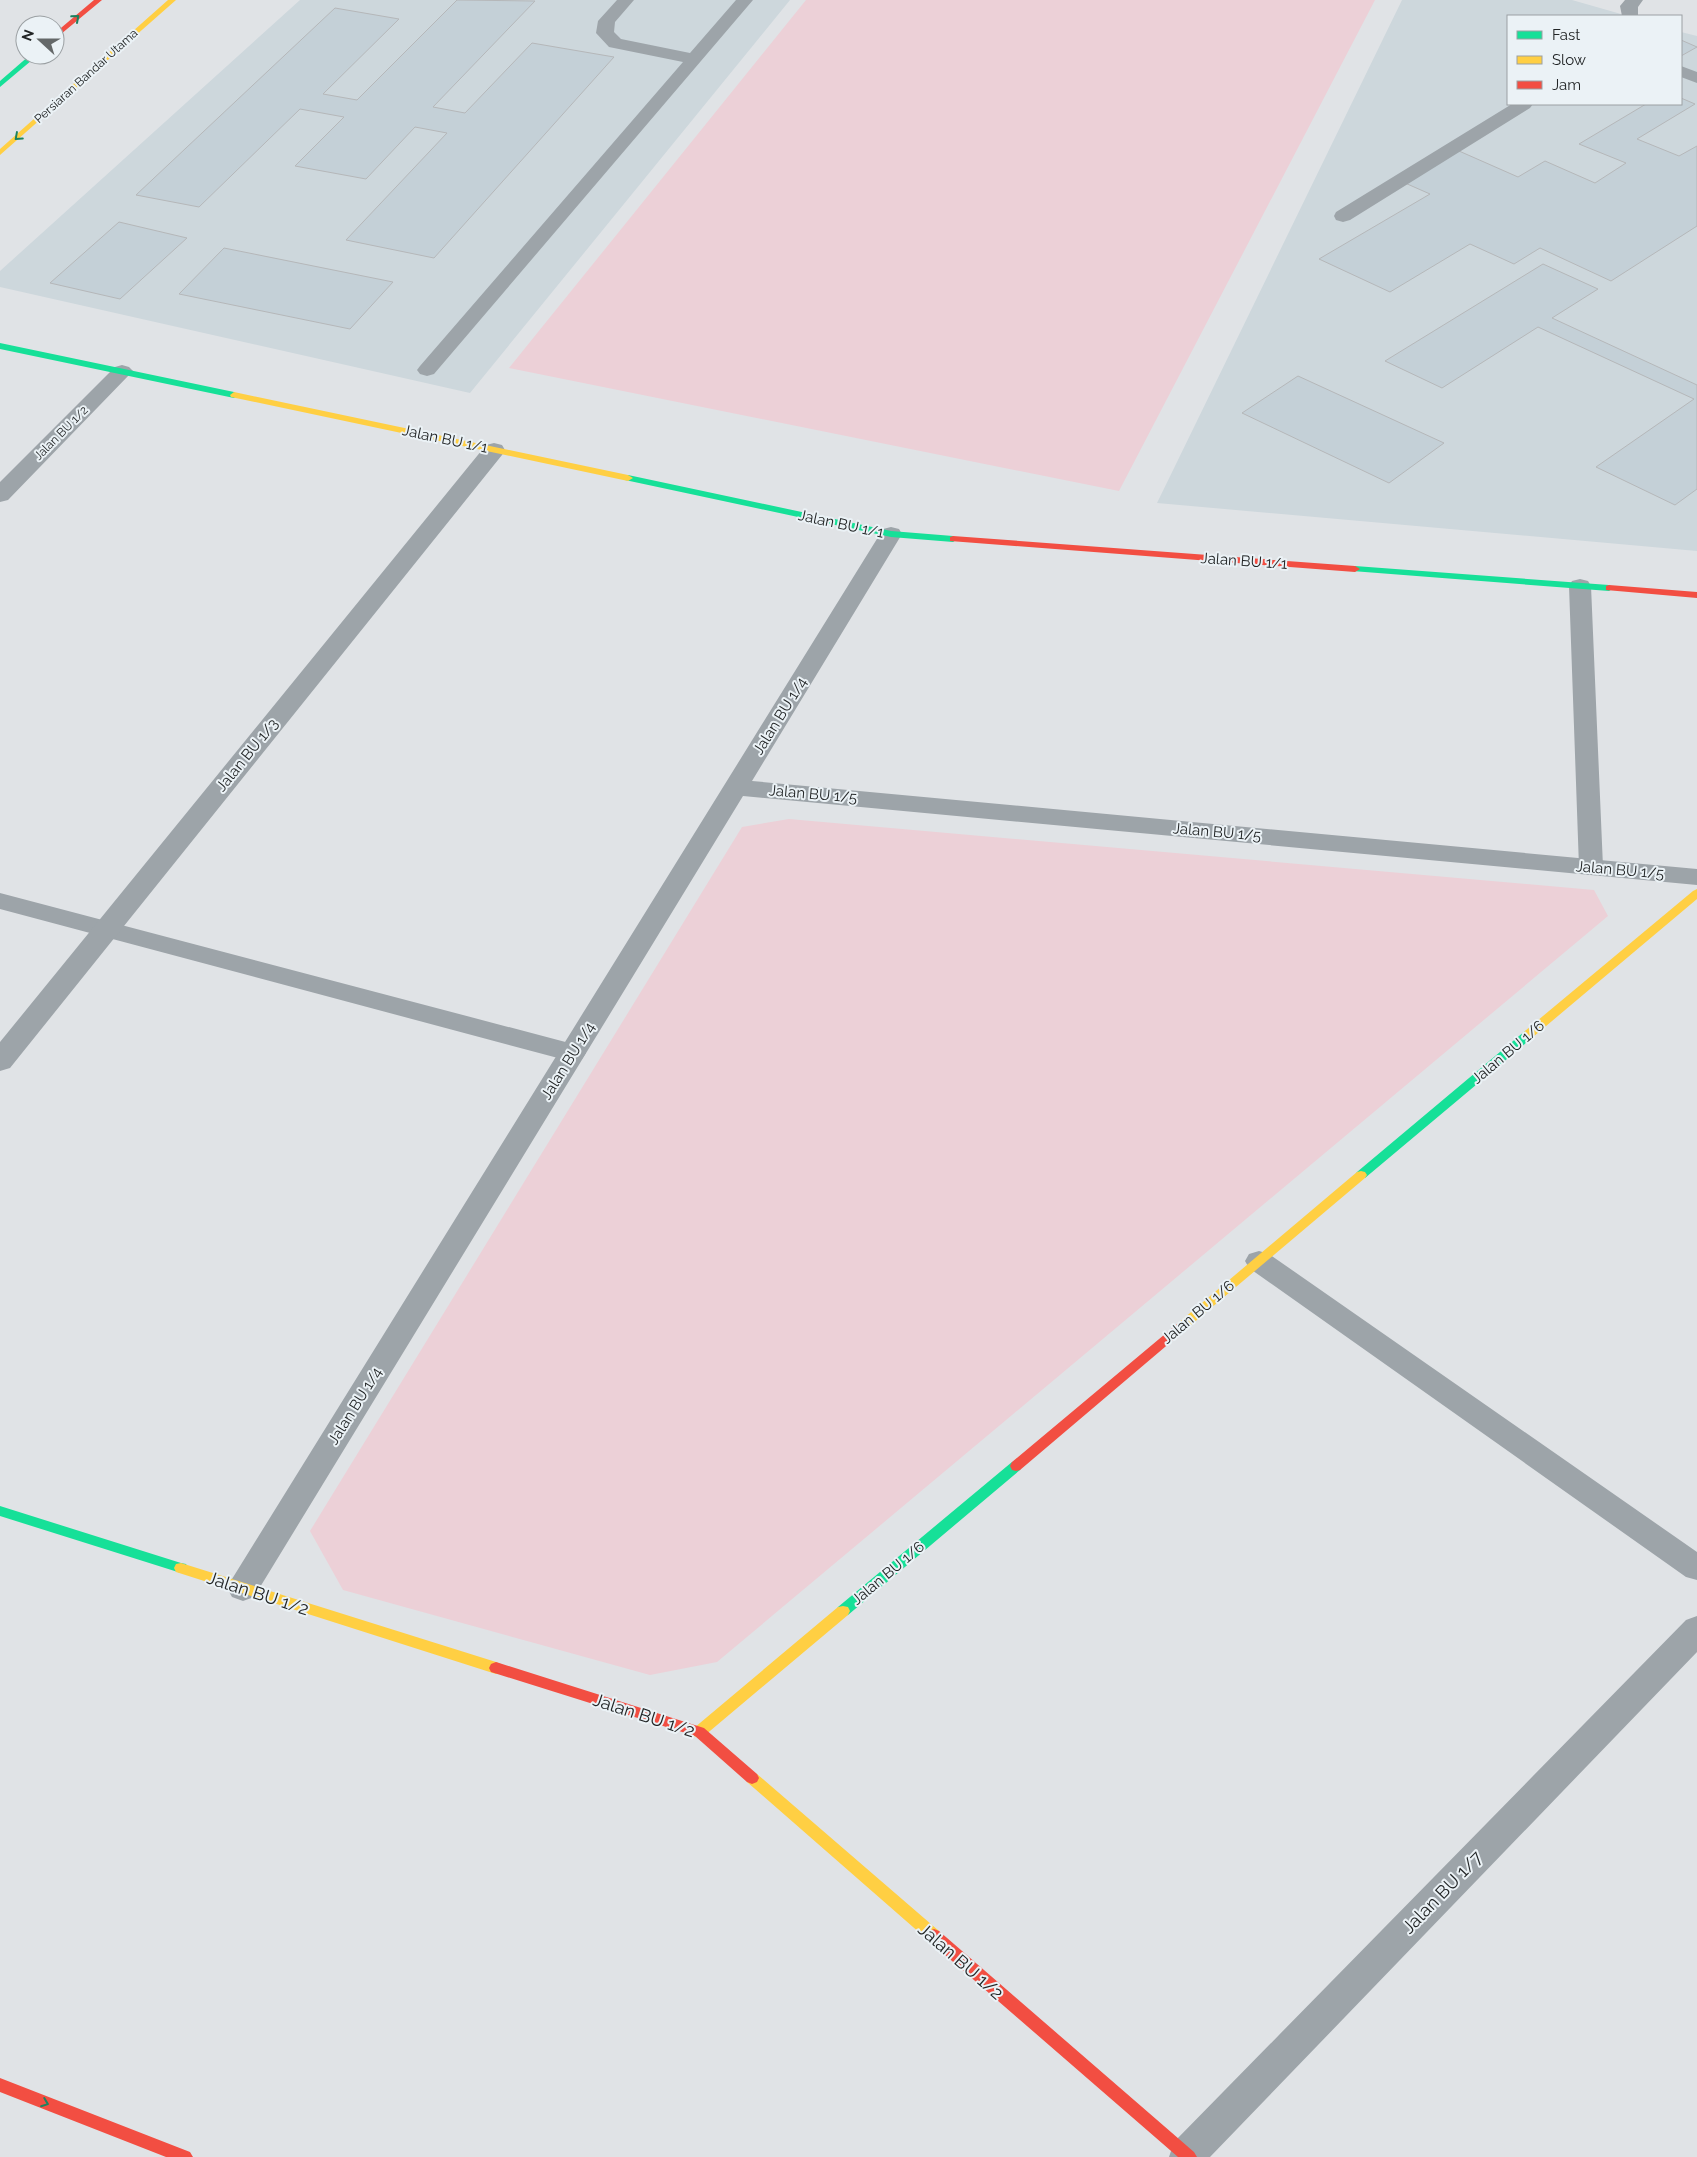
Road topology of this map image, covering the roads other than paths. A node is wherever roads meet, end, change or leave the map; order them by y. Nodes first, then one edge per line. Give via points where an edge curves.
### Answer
1 (98, 0) edge
2 (172, 0) edge
3 (626, 0) edge
4 (745, 0) edge
5 (1635, 0) edge
6 (1630, 15) edge
7 (65, 28) edge
8 (694, 59) junction
9 (23, 65) edge
10 (1682, 71) edge
11 (1697, 78) edge
12 (0, 85) edge
13 (1522, 105) edge
14 (0, 153) edge
15 (1343, 216) dead end
16 (0, 346) edge
17 (428, 370) dead end
18 (122, 371) junction
19 (494, 450) junction
20 (0, 494) edge
21 (891, 534) junction
22 (1580, 586) junction
23 (1697, 595) edge
24 (736, 787) junction
25 (1592, 867) junction
26 (1697, 878) edge
27 (1697, 893) edge
28 (0, 901) edge
29 (107, 929) junction
30 (573, 1053) junction
31 (0, 1061) edge
32 (1259, 1261) junction
33 (0, 1511) edge
34 (1697, 1568) edge
35 (243, 1588) junction
36 (1697, 1630) edge
37 (699, 1732) junction
38 (0, 2085) edge
39 (1188, 2156) edge
40 (186, 2157) edge

7 -> 1 street
2 -> 14 street, Persiaran Bandar Utama
3 - 8 lane via 607,20 604,33 615,43
4 - 8 lane
5 - 6 lane via 1629,6
8 - 17 lane
9 - 12 street
10 - 11 lane
13 - 15 lane
16 - 18 street, Jalan BU 1/1
18 - 19 street, Jalan BU 1/1
18 - 20 street, Jalan BU 1/2
19 - 21 street, Jalan BU 1/1
19 - 29 street, Jalan BU 1/3
21 - 22 street, Jalan BU 1/1
21 - 24 street, Jalan BU 1/4
22 - 23 street, Jalan BU 1/1
22 - 25 lane
24 - 25 street, Jalan BU 1/5
24 - 30 street, Jalan BU 1/4
25 - 26 street, Jalan BU 1/5
27 - 32 street, Jalan BU 1/6
28 - 29 lane
29 - 30 lane
29 - 31 street, Jalan BU 1/3
30 - 35 street, Jalan BU 1/4
32 - 34 lane
32 - 37 street, Jalan BU 1/6
33 - 35 street, Jalan BU 1/2
35 - 37 street, Jalan BU 1/2
36 - 39 street, Jalan BU 1/7
37 - 39 street, Jalan BU 1/2
38 -> 40 street

